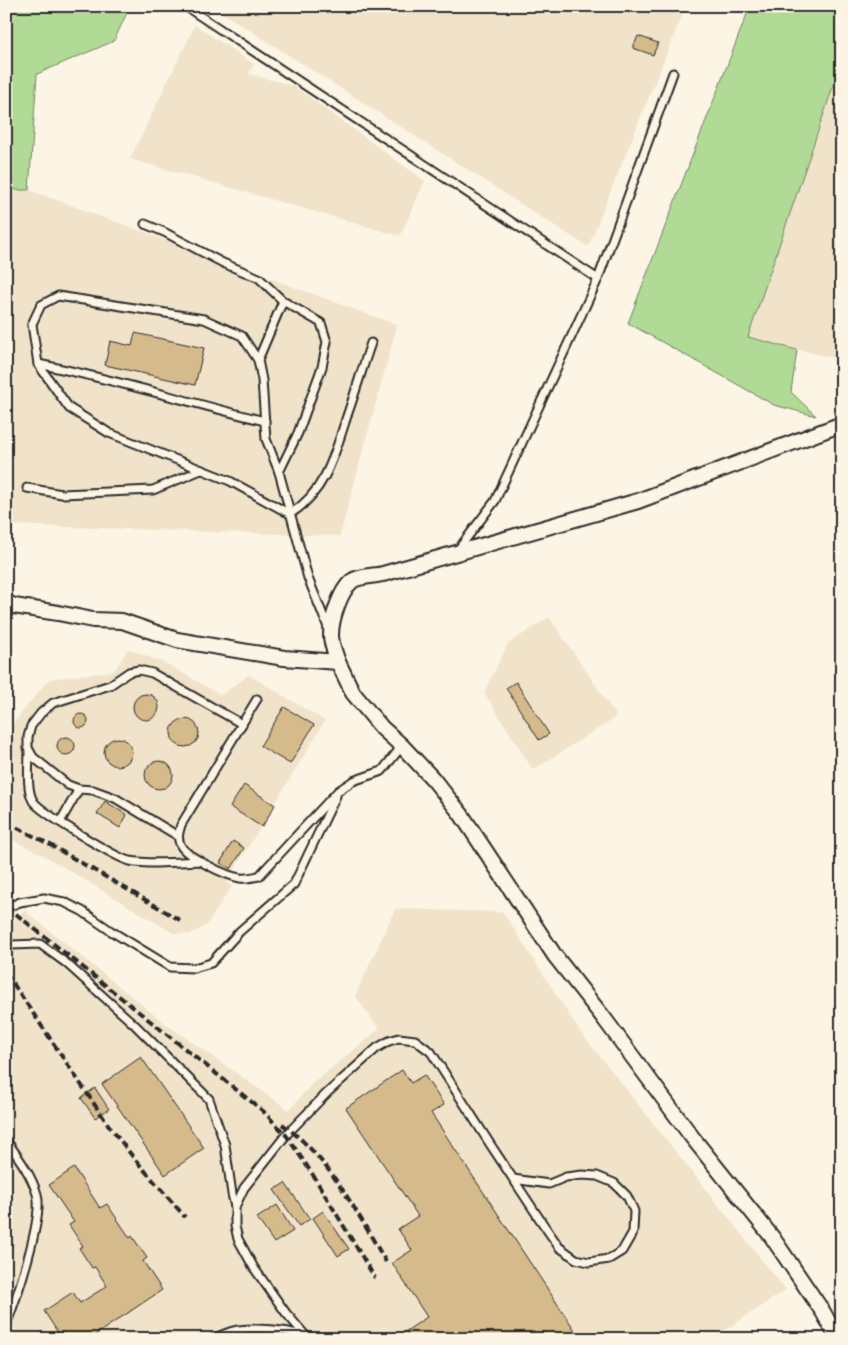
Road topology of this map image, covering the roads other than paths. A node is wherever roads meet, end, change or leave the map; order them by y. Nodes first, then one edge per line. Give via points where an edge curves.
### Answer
1 (185, 6) edge
2 (673, 73) dead end
3 (145, 224) dead end
4 (598, 279) junction
5 (283, 301) junction
6 (371, 343) dead end
7 (258, 360) junction
8 (38, 364) junction
9 (265, 421) junction
10 (842, 424) edge
11 (201, 470) junction
12 (279, 472) junction
13 (27, 488) dead end
14 (290, 514) junction
15 (455, 553) junction
16 (6, 602) edge
17 (331, 635) junction
18 (338, 662) junction
19 (257, 700) dead end
20 (242, 724) junction
21 (402, 746) junction
22 (28, 748) junction
23 (79, 789) junction
24 (338, 791) junction
25 (60, 822) junction
26 (178, 836) junction
27 (202, 861) junction
28 (6, 908) edge
29 (11, 945) dead end
30 (6, 1140) edge
31 (513, 1179) junction
32 (236, 1208) junction
33 (6, 1325) edge
34 (305, 1335) junction
35 (212, 1339) edge
36 (316, 1339) edge
37 (838, 1339) edge

1 - 4 lane
2 - 4 lane
3 - 5 lane via 259,278
4 - 15 lane via 495,501
5 - 7 lane
5 - 12 lane via 322,323 327,342 322,367 298,433
6 - 14 lane via 327,474 303,506
7 - 8 lane via 242,336 204,319 58,296 40,305 32,324
7 - 9 lane
8 - 9 lane
8 - 11 lane via 69,408 110,433
9 - 12 lane via 266,439
10 - 15 street via 638,501
11 - 13 lane via 153,490 62,494
11 - 14 lane via 230,481
12 - 14 lane
14 - 17 lane via 308,578
15 - 17 street via 354,580 337,606
16 - 18 street via 93,620 122,621 177,640 284,658
17 - 18 street
18 - 21 street via 354,693 382,728
19 - 20 lane
20 - 22 lane via 152,673 139,670 129,672 110,685 53,703 31,726
20 - 26 lane via 181,825
21 - 24 lane via 382,771 353,781
21 - 37 street via 461,814 555,956 772,1237
22 - 23 lane via 33,758 68,785
22 - 25 lane via 29,786 33,801
23 - 25 lane
23 - 26 lane via 115,798
24 - 27 lane via 259,876 231,876
24 - 28 lane via 294,884 240,931 211,963 194,968 170,967 64,902 44,898
25 - 27 lane via 128,861
26 - 27 lane via 180,846
29 - 32 lane via 40,944 66,963 209,1099 225,1144
30 - 33 lane via 38,1195 39,1216
31 - 31 lane via 559,1247 576,1259 589,1262 609,1259 622,1251 633,1232 634,1211 627,1196 614,1183 597,1176 582,1175 549,1184
31 - 32 lane via 431,1052 415,1040 399,1038 377,1048 297,1124 244,1188
32 - 34 lane via 234,1226 238,1240 254,1268
34 - 35 lane via 237,1330
34 - 36 lane

